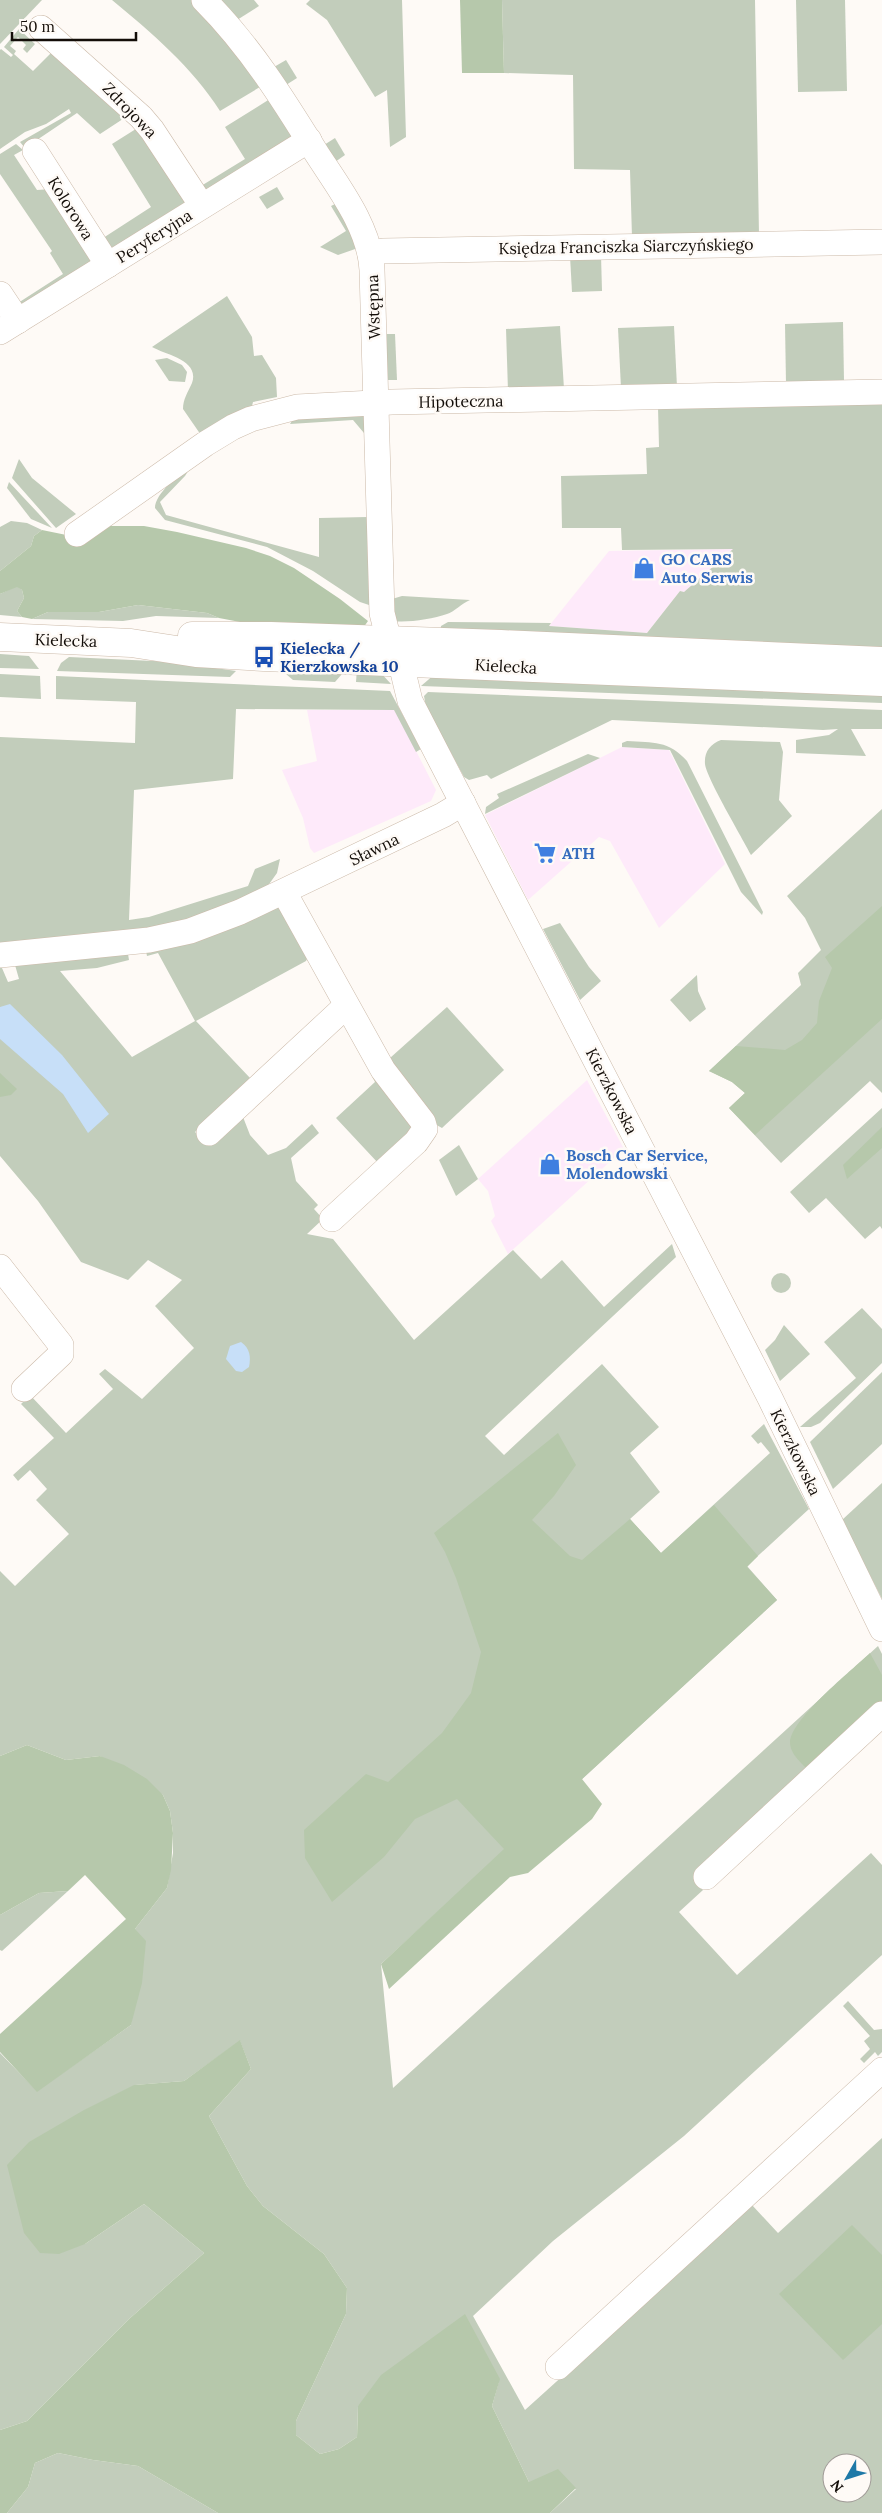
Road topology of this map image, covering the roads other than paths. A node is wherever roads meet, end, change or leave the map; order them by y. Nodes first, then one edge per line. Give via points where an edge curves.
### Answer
1 (204, 0) edge
2 (41, 28) dead end
3 (309, 140) junction
4 (35, 151) dead end
5 (202, 206) junction
6 (882, 242) edge
7 (370, 253) junction
8 (108, 265) junction
9 (0, 294) edge
10 (9, 327) edge
11 (882, 392) edge
12 (376, 404) junction
13 (77, 534) dead end
14 (0, 637) edge
15 (394, 651) junction
16 (882, 661) edge
17 (882, 682) edge
18 (463, 803) junction
19 (284, 892) junction
20 (0, 955) edge
21 (346, 1006) junction
22 (209, 1133) dead end
23 (332, 1219) dead end
24 (0, 1267) edge
25 (24, 1389) dead end
26 (882, 1629) edge
27 (882, 1714) edge
28 (706, 1877) dead end
29 (882, 2070) edge
30 (558, 2366) dead end

1 - 3 street, Wstępna via 260,64
2 - 5 street, Zdrojowa via 152,130
3 - 5 street, Peryferyjna
3 - 7 street, Wstępna via 355,216
4 - 8 street, Kolorowa
5 - 8 street, Peryferyjna
6 - 7 street, Księdza Franciszka Siarczyńskiego
7 - 12 street, Wstępna
8 - 10 street, Peryferyjna
9 - 10 street
11 - 12 street, Hipoteczna
12 - 13 street, Hipoteczna via 298,407 251,419 205,444
12 - 15 street, Wstępna via 381,602
14 - 15 main road, Kielecka via 131,642 195,636 271,636
15 - 16 main road, Kielecka via 501,644
15 - 17 main road, Kielecka
15 - 18 street, Kierzkowska via 410,701
18 - 19 street, Sławna
18 - 26 street, Kierzkowska via 770,1398
19 - 20 street, Sławna via 190,932 149,940
19 - 21 street
21 - 22 street
21 - 23 street via 389,1080 418,1115 425,1129 416,1142
24 - 25 street via 62,1350
27 - 28 street
29 - 30 street

